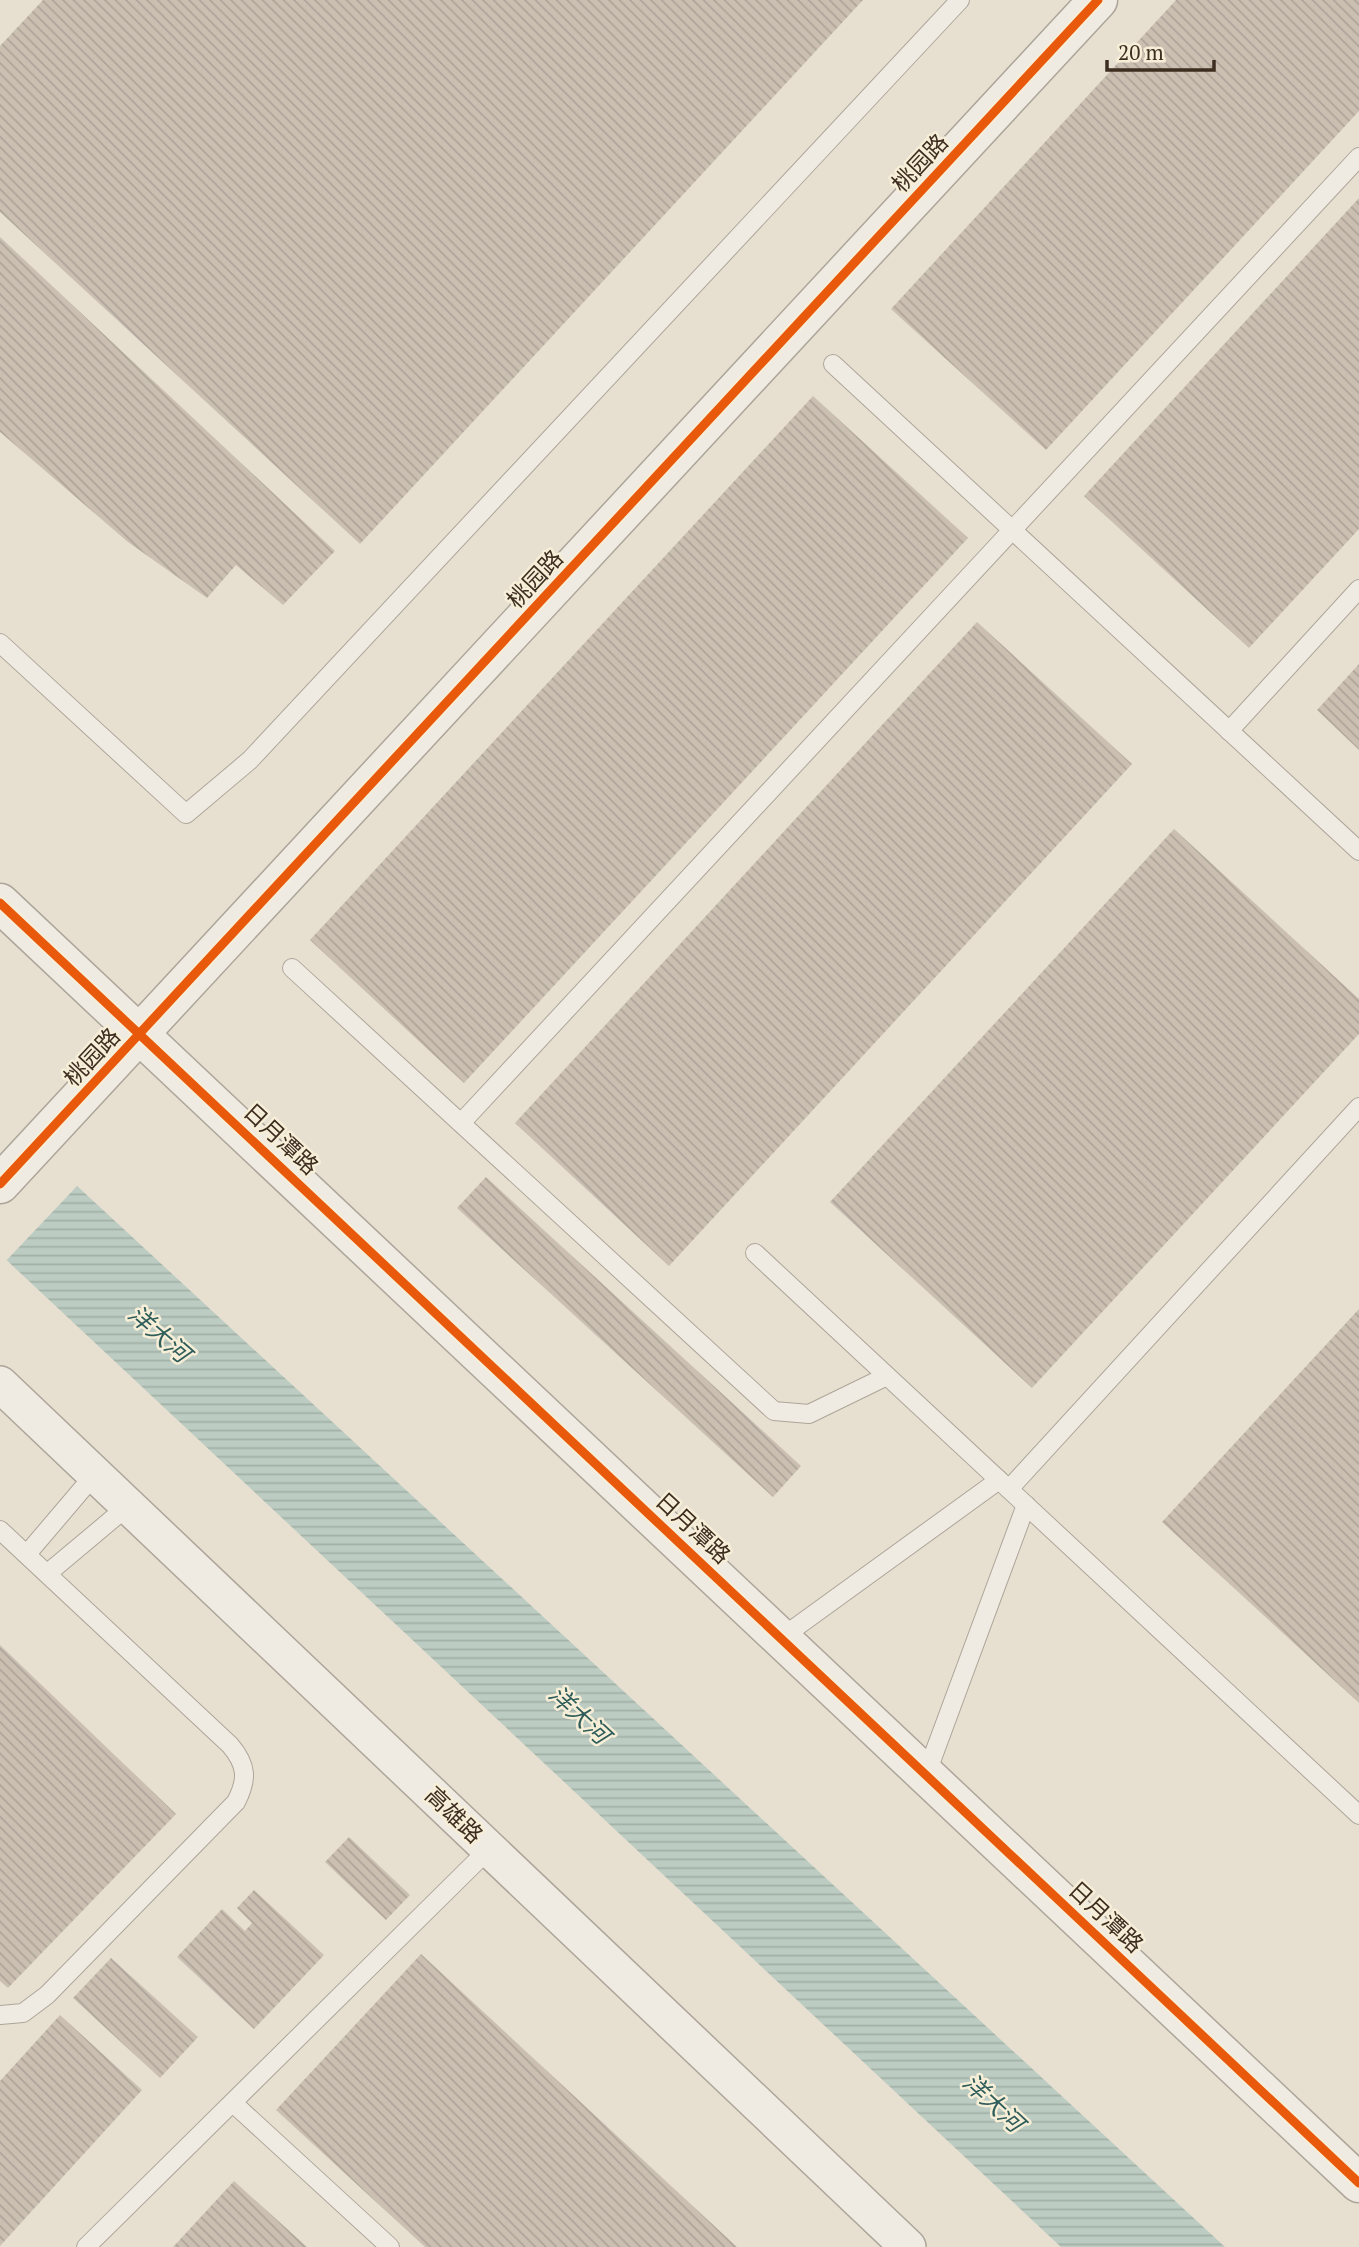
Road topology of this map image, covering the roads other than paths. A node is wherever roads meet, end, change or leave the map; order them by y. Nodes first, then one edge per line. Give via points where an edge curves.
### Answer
1 (960, 0) edge
2 (1098, 0) edge
3 (1359, 158) edge
4 (833, 364) dead end
5 (1012, 530) junction
6 (1359, 589) edge
7 (0, 643) edge
8 (1229, 731) junction
9 (1359, 851) edge
10 (0, 903) edge
11 (292, 968) dead end
12 (140, 1034) junction
13 (1359, 1107) edge
14 (461, 1123) junction
15 (0, 1184) edge
16 (755, 1253) dead end
17 (887, 1376) junction
18 (0, 1384) edge
19 (95, 1474) junction
20 (1004, 1484) junction
21 (1026, 1505) junction
22 (128, 1506) junction
23 (0, 1530) edge
24 (27, 1554) junction
25 (48, 1573) junction
26 (781, 1638) junction
27 (926, 1774) junction
28 (1359, 1815) edge
29 (489, 1849) junction
30 (0, 2015) edge
31 (233, 2103) junction
32 (1359, 2183) edge
33 (86, 2247) edge
34 (390, 2247) edge
35 (908, 2247) edge

1 - 7 lane via 250,760 186,814
2 - 12 street, 桃园路
3 - 5 lane
4 - 5 lane
5 - 8 lane
5 - 14 lane
6 - 8 lane
8 - 9 lane
10 - 12 street, 日月潭路
11 - 14 lane
12 - 15 street, 桃园路
12 - 26 street, 日月潭路
13 - 20 lane
14 - 17 lane via 774,1410 809,1414
16 - 17 lane
17 - 20 lane
18 - 19 street, 高雄路
19 - 22 street, 高雄路
19 - 24 lane
20 - 21 lane
20 - 26 lane
21 - 27 lane
21 - 28 lane
22 - 25 lane
22 - 29 street, 高雄路
23 - 24 lane
24 - 25 lane
25 - 30 lane via 230,1745 242,1760 246,1783 236,1802 47,1995 23,2013
26 - 27 street, 日月潭路
27 - 32 street, 日月潭路
29 - 31 lane
29 - 35 street, 高雄路
31 - 33 lane
31 - 34 lane

